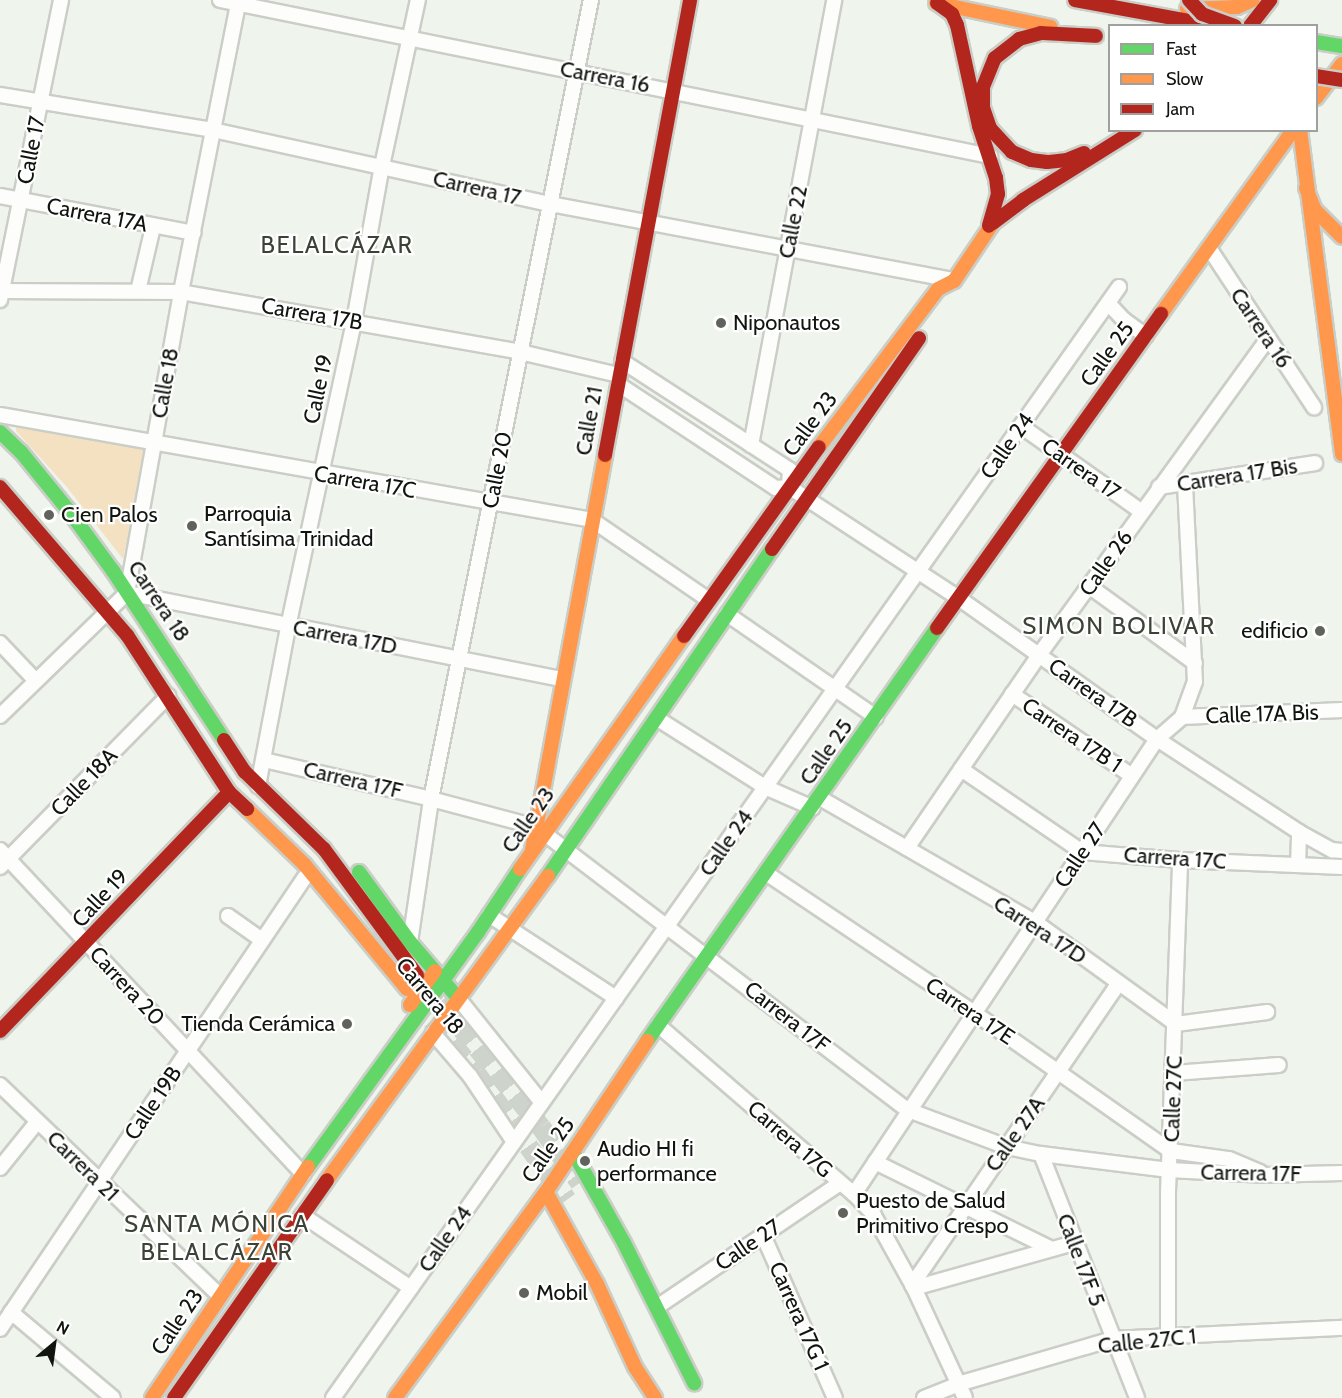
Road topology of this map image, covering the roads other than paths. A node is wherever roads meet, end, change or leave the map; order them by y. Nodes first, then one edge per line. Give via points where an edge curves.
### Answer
1 (61, 0) edge
2 (220, 0) edge
3 (418, 0) edge
4 (591, 0) edge
5 (690, 0) edge
6 (834, 0) edge
7 (1075, 0) edge
8 (1137, 0) edge
9 (1190, 0) edge
10 (1253, 0) edge
11 (1270, 0) edge
12 (238, 2) edge
13 (930, 2) edge
14 (1202, 24) edge
15 (1230, 24) edge
16 (1252, 24) edge
17 (1103, 37) edge
18 (411, 39) junction
19 (1318, 42) edge
20 (1342, 46) edge
21 (1342, 64) edge
22 (576, 72) junction
23 (1318, 76) edge
24 (1342, 80) edge
25 (672, 90) junction
26 (0, 95) edge
27 (1318, 97) edge
28 (40, 102) junction
29 (812, 120) junction
30 (213, 130) junction
31 (1292, 132) edge
32 (1300, 132) edge
33 (1131, 133) edge
34 (990, 156) junction
35 (382, 166) junction
36 (1306, 188) junction
37 (0, 196) edge
38 (21, 200) junction
39 (550, 204) junction
40 (647, 223) junction
41 (153, 226) junction
42 (989, 226) junction
43 (194, 233) junction
44 (1342, 237) edge
45 (788, 249) junction
46 (1209, 249) junction
47 (954, 281) junction
48 (1119, 287) dead end
49 (138, 291) junction
50 (181, 292) junction
51 (1, 294) edge
52 (1108, 303) junction
53 (354, 321) junction
54 (1146, 336) junction
55 (1268, 339) junction
56 (520, 352) junction
57 (622, 361) junction
58 (618, 380) junction
59 (1314, 407) dead end
60 (0, 415) edge
61 (1021, 426) junction
62 (0, 432) edge
63 (154, 441) junction
64 (752, 445) junction
65 (1060, 454) junction
66 (1342, 454) edge
67 (1315, 463) dead end
68 (321, 474) junction
69 (1185, 483) junction
70 (0, 487) edge
71 (789, 487) junction
72 (1159, 488) junction
73 (806, 501) junction
74 (490, 504) junction
75 (1142, 512) junction
76 (592, 520) junction
77 (918, 572) junction
78 (1089, 586) junction
79 (127, 593) junction
80 (960, 599) junction
81 (709, 600) junction
82 (108, 612) junction
83 (727, 614) junction
84 (288, 627) junction
85 (0, 643) edge
86 (1039, 655) junction
87 (459, 659) junction
88 (1195, 663) junction
89 (563, 679) junction
90 (36, 681) junction
91 (835, 689) junction
92 (1012, 694) junction
93 (168, 696) junction
94 (1342, 710) edge
95 (0, 716) edge
96 (876, 717) junction
97 (1182, 717) junction
98 (658, 719) junction
99 (1157, 739) junction
100 (264, 759) junction
101 (961, 769) junction
102 (1132, 776) junction
103 (258, 786) junction
104 (765, 788) junction
105 (233, 796) junction
106 (431, 798) junction
107 (274, 800) junction
108 (816, 803) junction
109 (541, 830) junction
110 (1299, 832) junction
111 (907, 848) junction
112 (567, 849) junction
113 (1342, 851) edge
114 (1082, 852) junction
115 (3, 859) edge
116 (1180, 860) junction
117 (1298, 865) junction
118 (1342, 867) edge
119 (766, 873) junction
120 (305, 877) junction
121 (489, 915) junction
122 (228, 916) dead end
123 (1035, 922) junction
124 (668, 926) junction
125 (509, 928) junction
126 (262, 940) junction
127 (410, 942) junction
128 (87, 944) junction
129 (707, 956) junction
130 (417, 975) dead end
131 (439, 975) junction
132 (1119, 983) junction
133 (407, 989) tunnel mouth
134 (458, 998) junction
135 (616, 998) junction
136 (414, 1010) junction
137 (974, 1012) junction
138 (1267, 1012) dead end
139 (1176, 1024) junction
140 (658, 1025) junction
141 (0, 1031) edge
142 (433, 1033) junction
143 (187, 1051) junction
144 (1279, 1065) dead end
145 (1059, 1072) junction
146 (1174, 1073) junction
147 (0, 1085) edge
148 (388, 1095) junction
149 (354, 1101) junction
150 (542, 1103) junction
151 (908, 1110) junction
152 (38, 1122) junction
153 (514, 1142) junction
154 (1007, 1147) junction
155 (1171, 1151) junction
156 (573, 1152) junction
157 (1041, 1154) junction
158 (875, 1162) junction
159 (0, 1168) edge
160 (1168, 1170) junction
161 (1342, 1173) edge
162 (303, 1174) junction
163 (1265, 1175) junction
164 (100, 1182) junction
165 (580, 1183) tunnel mouth
166 (840, 1183) junction
167 (546, 1192) junction
168 (854, 1194) junction
169 (966, 1206) junction
170 (302, 1215) junction
171 (578, 1220) dead end
172 (763, 1235) junction
173 (1074, 1243) junction
174 (1052, 1249) junction
175 (913, 1287) junction
176 (411, 1288) junction
177 (220, 1296) junction
178 (657, 1307) junction
179 (11, 1312) junction
180 (1342, 1328) edge
181 (0, 1329) edge
182 (1168, 1337) junction
183 (1113, 1339) junction
184 (694, 1383) junction
185 (958, 1384) junction
186 (113, 1398) edge
187 (152, 1398) edge
188 (174, 1398) edge
189 (333, 1398) edge
190 (395, 1398) edge
191 (655, 1398) edge
192 (701, 1398) edge
193 (835, 1398) edge
194 (924, 1398) edge
195 (965, 1398) edge
196 (1137, 1398) edge

1 - 28 street, Calle 17
2 - 12 street, Carrera 16
3 - 18 street, Calle 19
4 - 22 street, Calle 20
5 - 25 main road, Calle 21
6 - 29 street, Calle 22
7 - 14 main road
8 - 10 main road via 1211,10 1237,7
9 - 15 main road, bridge via 1202,14
11 - 16 main road
12 - 18 street, Carrera 16
12 - 30 street, Calle 18
13 - 17 main road
13 - 34 main road via 952,14 957,25 979,126
17 - 33 main road via 1041,33 1010,44 995,58 986,77 982,98 986,119 996,137 1012,152 1047,162 1067,160
18 - 22 street, Carrera 16
18 - 35 street, Calle 19
19 - 20 main road
21 - 27 main road
22 - 25 street, Carrera 16
22 - 39 street, Calle 20
23 - 24 main road, bridge
25 - 29 street, Carrera 16
25 - 40 main road, Calle 21
26 - 28 street, Carrera 17
28 - 30 street, Carrera 17
28 - 38 street, Calle 17
29 - 34 street, Carrera 16
29 - 45 street, Calle 22
30 - 35 street, Carrera 17
30 - 43 street, Calle 18
31 - 46 main road, Calle 25
32 - 36 main road
33 - 42 main road, Calle 23 via 1023,200
34 - 42 main road via 998,194
35 - 39 street, Carrera 17
35 - 53 street, Calle 19
36 - 44 main road via 1315,210
36 - 66 main road
37 - 38 street, Carrera 17A
38 - 41 street, Carrera 17A
38 - 51 street, Calle 17
39 - 40 street, Carrera 17
39 - 56 street, Calle 20
40 - 45 street, Carrera 17
40 - 57 main road, Calle 21
41 - 43 street, Carrera 17A
41 - 49 street
42 - 47 main road, Calle 23
43 - 50 street, Calle 18
45 - 47 street, Carrera 17
45 - 64 street, Calle 22
46 - 54 main road, Calle 25
46 - 55 street, Carrera 16
47 - 71 main road, Calle 23 via 938,289
47 - 73 main road, Calle 23 via 949,296
48 - 52 street, Calle 24
49 - 50 street, Carrera 17B
49 - 51 street, Carrera 17B
50 - 53 street, Carrera 17B
50 - 63 street, Calle 18
52 - 54 street
52 - 61 street, Calle 24
53 - 56 street, Carrera 17B
53 - 68 street, Calle 19
54 - 65 main road, Calle 25
55 - 59 street, Carrera 16
55 - 72 street, Calle 26
56 - 58 street, Carrera 17B
56 - 74 street, Calle 20
57 - 58 main road, Calle 21
57 - 64 street, Carrera 17B
58 - 71 street, Carrera 17B via 776,488
58 - 76 main road, Calle 21
60 - 63 street, Carrera 17C
61 - 65 street, Carrera 17
61 - 77 street, Calle 24
62 - 79 main road, Carrera 18 via 69,511
63 - 68 street, Carrera 17C
63 - 79 street, Calle 18
64 - 71 street, Carrera 17B via 790,470
65 - 75 street, Carrera 17
65 - 80 main road, Calle 25
67 - 69 street, Carrera 17 Bis
68 - 74 street, Carrera 17C
68 - 84 street, Calle 19
69 - 72 street, Carrera 17 Bis
69 - 88 street, Calle 27
70 - 82 main road, Carrera 18
71 - 73 street, Carrera 17B
71 - 81 main road, Calle 23
72 - 75 street, Calle 26
73 - 77 street, Carrera 17B
73 - 83 main road, Calle 23
74 - 76 street, Carrera 17C
74 - 87 street, Calle 20
75 - 78 street, Calle 26
76 - 81 street, Carrera 17C
76 - 89 main road, Calle 21
77 - 80 street, Carrera 17B
77 - 91 street, Calle 24
78 - 86 street, Calle 26
78 - 88 street
79 - 82 street
79 - 84 street, Carrera 17D
79 - 103 main road, Carrera 18 via 234,758
80 - 86 street, Carrera 17B
80 - 96 main road, Calle 25
81 - 109 main road, Calle 23
82 - 90 street
82 - 93 main road, Carrera 18
83 - 91 street
83 - 98 main road, Calle 23
84 - 87 street, Carrera 17D
84 - 100 street, Calle 19
85 - 90 street
86 - 92 street, Calle 26
86 - 99 street, Carrera 17B
87 - 89 street, Carrera 17D
87 - 106 street, Calle 20
88 - 97 street, Calle 27 via 1195,682
89 - 109 main road, Calle 21
90 - 95 street
91 - 96 street
91 - 104 street, Calle 24
92 - 101 street, Calle 26
92 - 102 street, Carrera 17B 1
93 - 105 main road, Carrera 18
93 - 115 street, Calle 18A
94 - 97 street, Calle 17A Bis
96 - 108 main road, Calle 25
97 - 99 street, Calle 27
98 - 104 street, Carrera 17D
98 - 112 main road, Calle 23
99 - 102 street, Calle 27
99 - 110 street, Carrera 17B
100 - 103 street, Calle 19
100 - 106 street, Carrera 17F
101 - 111 street, Calle 26
101 - 114 street, Carrera 17C
102 - 114 street, Calle 27
103 - 107 main road, Carrera 18
104 - 108 street, Carrera 17D
104 - 124 street, Calle 24
105 - 120 main road, Carrera 18
105 - 128 main road, Calle 19
105 - 133 main road, Carrera 18 via 290,849
106 - 109 street, Carrera 17F
106 - 127 street, Calle 20
107 - 127 main road, Carrera 18 via 297,807 327,835
107 - 130 main road, Carrera 18 via 342,870
108 - 111 street, Carrera 17D
108 - 119 main road, Calle 25
109 - 112 street, Carrera 17F
109 - 121 main road, Calle 23
110 - 113 street, Carrera 17B via 1332,850
110 - 117 street
111 - 123 street, Carrera 17D
112 - 124 street, Carrera 17F
112 - 125 main road, Calle 23
114 - 116 street, Carrera 17C
114 - 123 street, Calle 27
115 - 128 street, Carrera 20
116 - 117 street, Carrera 17C
116 - 139 street, Calle 27C
117 - 118 street, Carrera 17C
119 - 129 main road, Calle 25
119 - 137 street, Carrera 17E
120 - 126 street, Calle 19B
120 - 136 main road, Carrera 18
121 - 125 street
121 - 131 main road, Calle 23
122 - 126 street
123 - 132 street, Carrera 17D
123 - 137 street, Calle 27
124 - 129 street, Carrera 17F
124 - 135 street, Calle 24
125 - 134 main road, Calle 23
125 - 135 street
126 - 143 street, Calle 19B
127 - 131 main road, Carrera 18
128 - 141 main road, Calle 19
128 - 143 street, Carrera 20
129 - 140 main road, Calle 25
129 - 151 street, Carrera 17F
131 - 134 main road, Carrera 18
131 - 136 main road, Calle 23
132 - 139 street, Carrera 17D
132 - 145 street, Calle 27A
134 - 142 main road, Calle 23
134 - 150 street, Carrera 18
135 - 150 street, Calle 24
136 - 142 main road, Carrera 18
136 - 149 main road, Calle 23
137 - 145 street, Carrera 17E
137 - 151 street, Calle 27
138 - 139 street
139 - 146 street, Calle 27C
140 - 156 main road, Calle 25
140 - 166 street, Carrera 17G
142 - 148 main road, Calle 23
142 - 153 street, Carrera 18 via 470,1076
143 - 162 street, Carrera 20
143 - 164 street, Calle 19B
144 - 146 street
145 - 154 street, Calle 27A
145 - 155 street, Carrera 17E
146 - 155 street, Calle 27C
147 - 152 street, Carrera 21
148 - 149 main road
148 - 170 main road, Calle 23
149 - 162 main road, Calle 23
150 - 153 street, Calle 24
151 - 154 street, Carrera 17F
151 - 158 street, Calle 27
152 - 159 street
152 - 164 street, Carrera 21
153 - 176 street, Calle 24
154 - 157 street, Carrera 17F
154 - 169 street, Calle 27A
155 - 160 street, Calle 27C
155 - 163 street via 1229,1159
156 - 167 main road, Calle 25
156 - 178 main road
157 - 160 street, Carrera 17F
157 - 173 street, Calle 17F 5
158 - 168 street, Calle 27
158 - 169 street
160 - 163 street, Carrera 17F
160 - 182 street, Calle 27C
161 - 163 street, Carrera 17F
162 - 177 main road, Calle 23
164 - 177 street, Carrera 21
164 - 179 street, Calle 19B
165 - 184 main road via 660,1332
166 - 168 street, Carrera 17G
166 - 172 street, Calle 27
167 - 190 main road, Calle 25
167 - 191 main road via 597,1284 634,1367
168 - 175 street, Carrera 17G via 878,1221
169 - 174 street
169 - 175 street, Calle 27A
170 - 176 street
170 - 188 main road, Calle 23
171 - 191 main road via 636,1344
172 - 178 street, Calle 27
172 - 193 street, Carrera 17G 1
173 - 174 street
173 - 183 street, Calle 17F 5
174 - 175 street
175 - 185 street, Carrera 17G
176 - 189 street, Calle 24
177 - 187 main road, Calle 23
178 - 184 main road
179 - 181 street, Calle 19B
179 - 186 street
180 - 182 street, Calle 27C 1
182 - 183 street, Calle 27C 1
183 - 185 street, Calle 27C 1
183 - 196 street, Calle 17F 5
184 - 192 main road
185 - 194 street, Calle 27C 1
185 - 195 street, Carrera 17G

